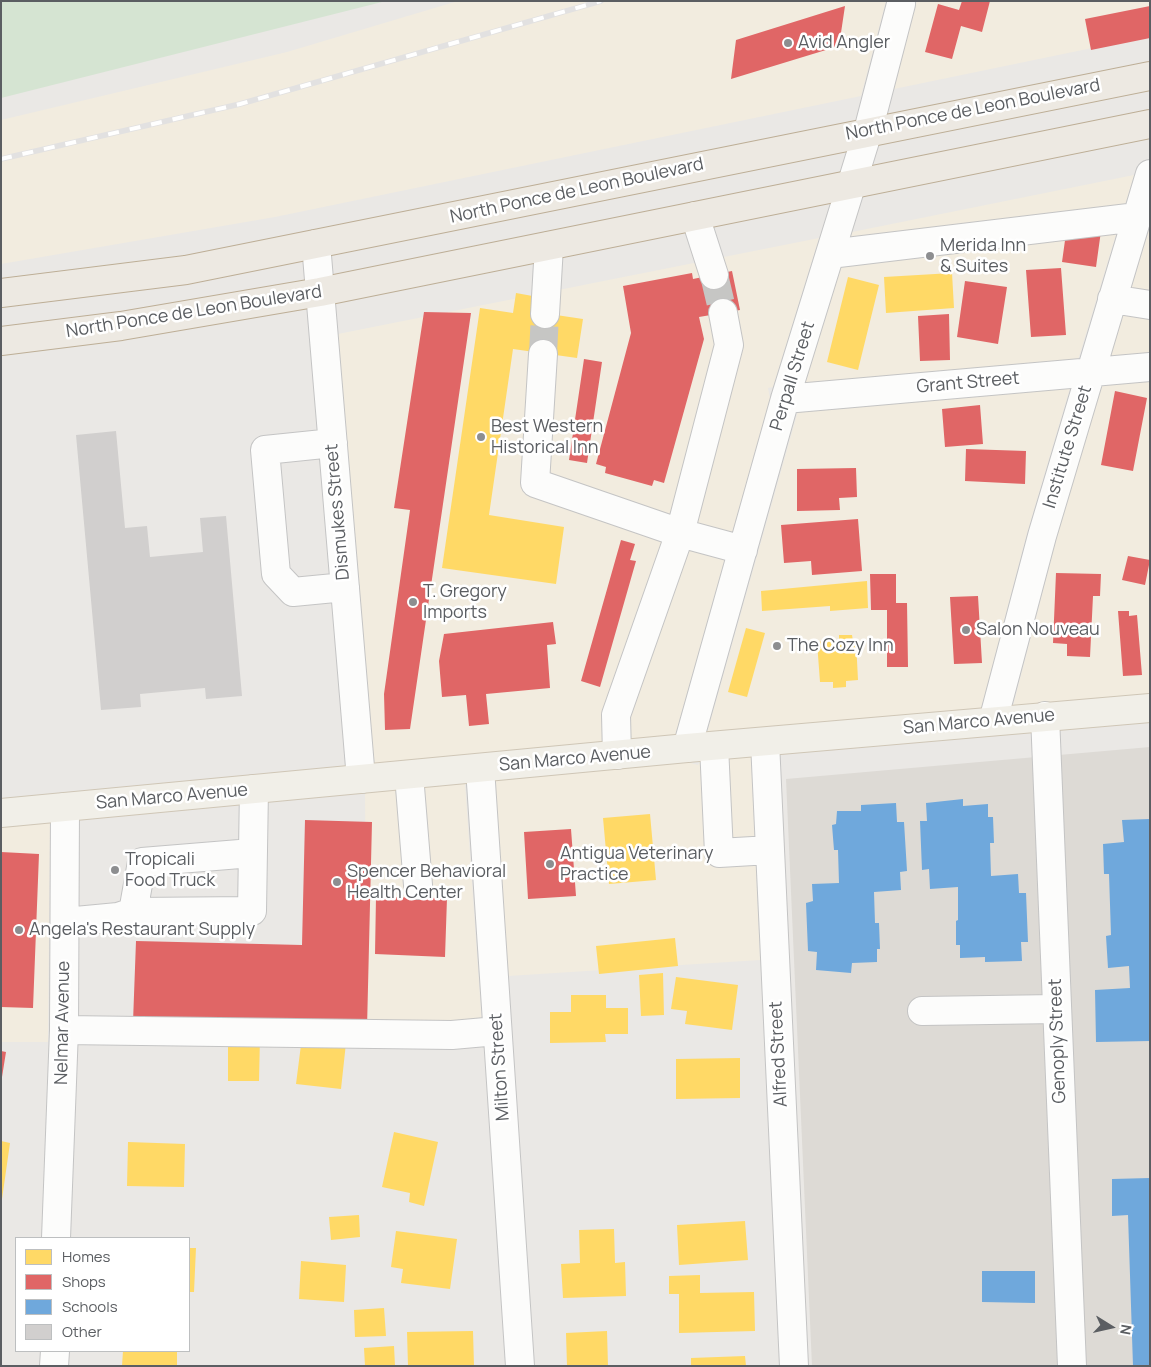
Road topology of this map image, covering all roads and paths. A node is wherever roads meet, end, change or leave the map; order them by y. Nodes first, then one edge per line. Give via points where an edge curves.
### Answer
1 (901, 4) dead end
2 (1150, 76) edge
3 (1150, 124) edge
4 (868, 131) junction
5 (851, 184) junction
6 (1145, 196) edge
7 (695, 216) junction
8 (316, 244) junction
9 (549, 246) junction
10 (830, 254) junction
11 (714, 275) tunnel mouth
12 (320, 292) junction
13 (1, 293) edge
14 (1112, 300) junction
15 (1150, 305) edge
16 (723, 313) tunnel mouth
17 (545, 314) tunnel mouth
18 (1, 341) edge
19 (543, 354) tunnel mouth
20 (1150, 367) edge
21 (1090, 373) junction
22 (785, 399) junction
23 (333, 444) junction
24 (680, 533) junction
25 (743, 550) junction
26 (344, 587) junction
27 (1150, 708) edge
28 (1045, 716) junction
29 (993, 721) junction
30 (765, 742) junction
31 (714, 746) junction
32 (687, 748) junction
33 (618, 755) junction
34 (480, 768) junction
35 (410, 775) junction
36 (360, 780) junction
37 (254, 789) junction
38 (65, 807) junction
39 (1, 813) edge
40 (770, 850) junction
41 (252, 854) junction
42 (418, 885) dead end
43 (133, 912) junction
44 (65, 922) junction
45 (1057, 1009) junction
46 (922, 1011) dead end
47 (64, 1030) junction
48 (497, 1031) junction
49 (56, 1237) edge
50 (55, 1352) edge
51 (54, 1366) edge
52 (520, 1366) edge
53 (794, 1366) edge
54 (1072, 1366) edge

1 - 4 street, Perpall Street
2 - 4 highway, North Ponce de Leon Boulevard
3 - 5 highway, North Ponce de Leon Boulevard
4 - 5 street, Perpall Street
4 - 8 highway, North Ponce de Leon Boulevard
5 - 7 highway, North Ponce de Leon Boulevard
5 - 10 street, Perpall Street
6 - 10 street via 1043,227
6 - 14 street, Institute Street
7 - 9 highway, North Ponce de Leon Boulevard
7 - 11 street
8 - 12 street, Dismukes Street
8 - 13 highway, North Ponce de Leon Boulevard via 186,270
9 - 12 highway, North Ponce de Leon Boulevard
9 - 17 street
10 - 22 street, Perpall Street
12 - 18 highway, North Ponce de Leon Boulevard via 130,325
12 - 23 street, Dismukes Street
14 - 15 street
14 - 21 street, Institute Street
16 - 24 street via 729,345
19 - 24 street via 534,483
20 - 21 street, Grant Street
21 - 22 street, Grant Street
21 - 29 street, Institute Street
22 - 25 street, Perpall Street
23 - 26 street, Dismukes Street
23 - 26 street via 265,450 276,574 293,592
24 - 25 street
24 - 33 street via 616,715
25 - 32 street, Perpall Street
26 - 36 street, Dismukes Street
27 - 28 main road, San Marco Avenue
28 - 29 main road, San Marco Avenue
28 - 45 street, Genoply Street
29 - 30 main road, San Marco Avenue
30 - 31 main road, San Marco Avenue
30 - 40 street, Alfred Street
31 - 32 main road, San Marco Avenue
31 - 40 street via 719,853
32 - 33 main road, San Marco Avenue
33 - 34 main road, San Marco Avenue
34 - 35 main road, San Marco Avenue
34 - 48 street, Milton Street
35 - 36 main road, San Marco Avenue
35 - 42 street
36 - 37 main road, San Marco Avenue
37 - 38 main road, San Marco Avenue
37 - 41 street
38 - 39 main road, San Marco Avenue
38 - 44 street, Nelmar Avenue
40 - 53 street, Alfred Street
41 - 43 street via 142,862
41 - 43 street via 252,911
43 - 44 street via 118,917
44 - 47 street, Nelmar Avenue
45 - 46 street
45 - 54 street, Genoply Street
47 - 48 street via 452,1035
47 - 49 street, Nelmar Avenue
48 - 52 street, Milton Street
50 - 51 street

